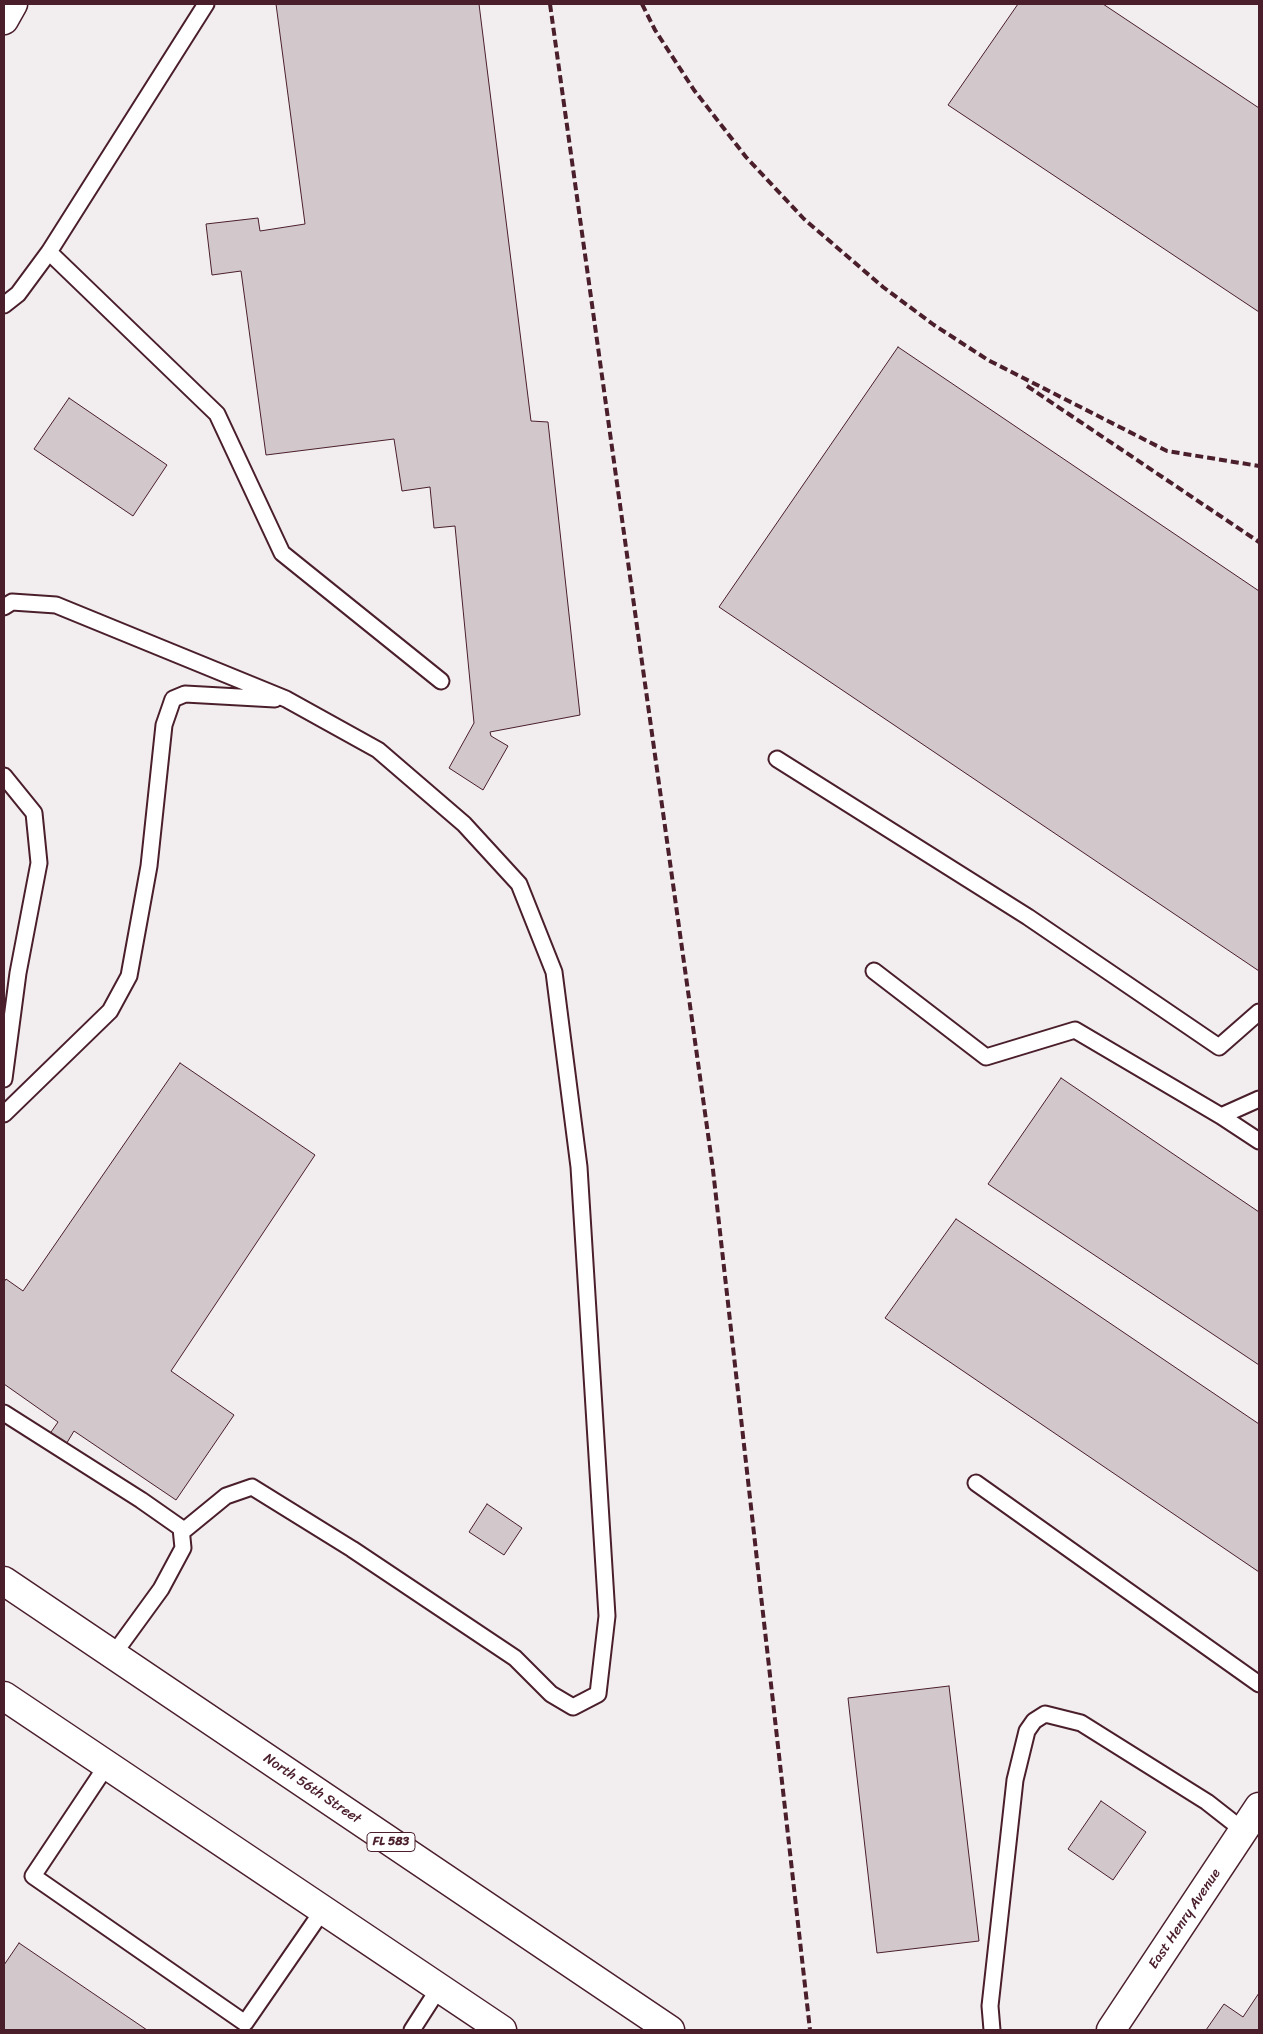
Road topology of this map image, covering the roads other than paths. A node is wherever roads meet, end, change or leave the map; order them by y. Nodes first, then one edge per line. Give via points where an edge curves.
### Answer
1 (13, 4) edge
2 (206, 4) edge
3 (4, 20) edge
4 (49, 252) junction
5 (4, 305) edge
6 (4, 607) edge
7 (442, 681) dead end
8 (286, 699) junction
9 (777, 759) dead end
10 (4, 776) edge
11 (874, 971) dead end
12 (1259, 1012) edge
13 (4, 1079) edge
14 (1259, 1100) edge
15 (4, 1114) edge
16 (1222, 1116) junction
17 (1259, 1141) edge
18 (4, 1413) edge
19 (976, 1483) dead end
20 (182, 1532) junction
21 (4, 1581) edge
22 (114, 1655) junction
23 (1259, 1684) edge
24 (4, 1696) edge
25 (107, 1765) junction
26 (1259, 1807) edge
27 (1244, 1831) junction
28 (323, 1910) junction
29 (439, 1988) junction
30 (412, 2030) edge
31 (502, 2030) edge
32 (670, 2030) edge
33 (992, 2030) edge
34 (1111, 2030) edge

1 - 3 main road
2 - 4 lane
4 - 5 lane via 18,294
4 - 7 lane via 217,414 282,553
6 - 8 lane via 12,602 56,605
8 - 15 lane via 185,694 173,699 164,724 149,866 129,976 110,1011
8 - 20 lane via 378,750 464,824 519,884 554,972 579,1167 607,1616 598,1694 574,1707 551,1694 515,1658 352,1549 252,1488 226,1496
9 - 12 lane via 1028,917 1218,1047
10 - 13 lane via 34,813 39,863 18,973
11 - 16 lane via 986,1056 1075,1030
14 - 16 lane
16 - 17 lane
18 - 20 lane via 141,1500 181,1528
19 - 23 lane
20 - 22 lane via 183,1548 161,1589
21 - 22 main road, North 56th Street / FL 583
22 - 32 main road, North 56th Street / FL 583
24 - 25 main road
25 - 28 main road
25 - 28 lane via 33,1876 245,2023
26 - 27 main road, East Henry Avenue
27 - 33 lane via 1207,1802 1081,1723 1045,1714 1034,1721 1027,1731 1015,1780 990,2006
27 - 34 main road, East Henry Avenue
28 - 29 main road
29 - 30 lane
29 - 31 main road

